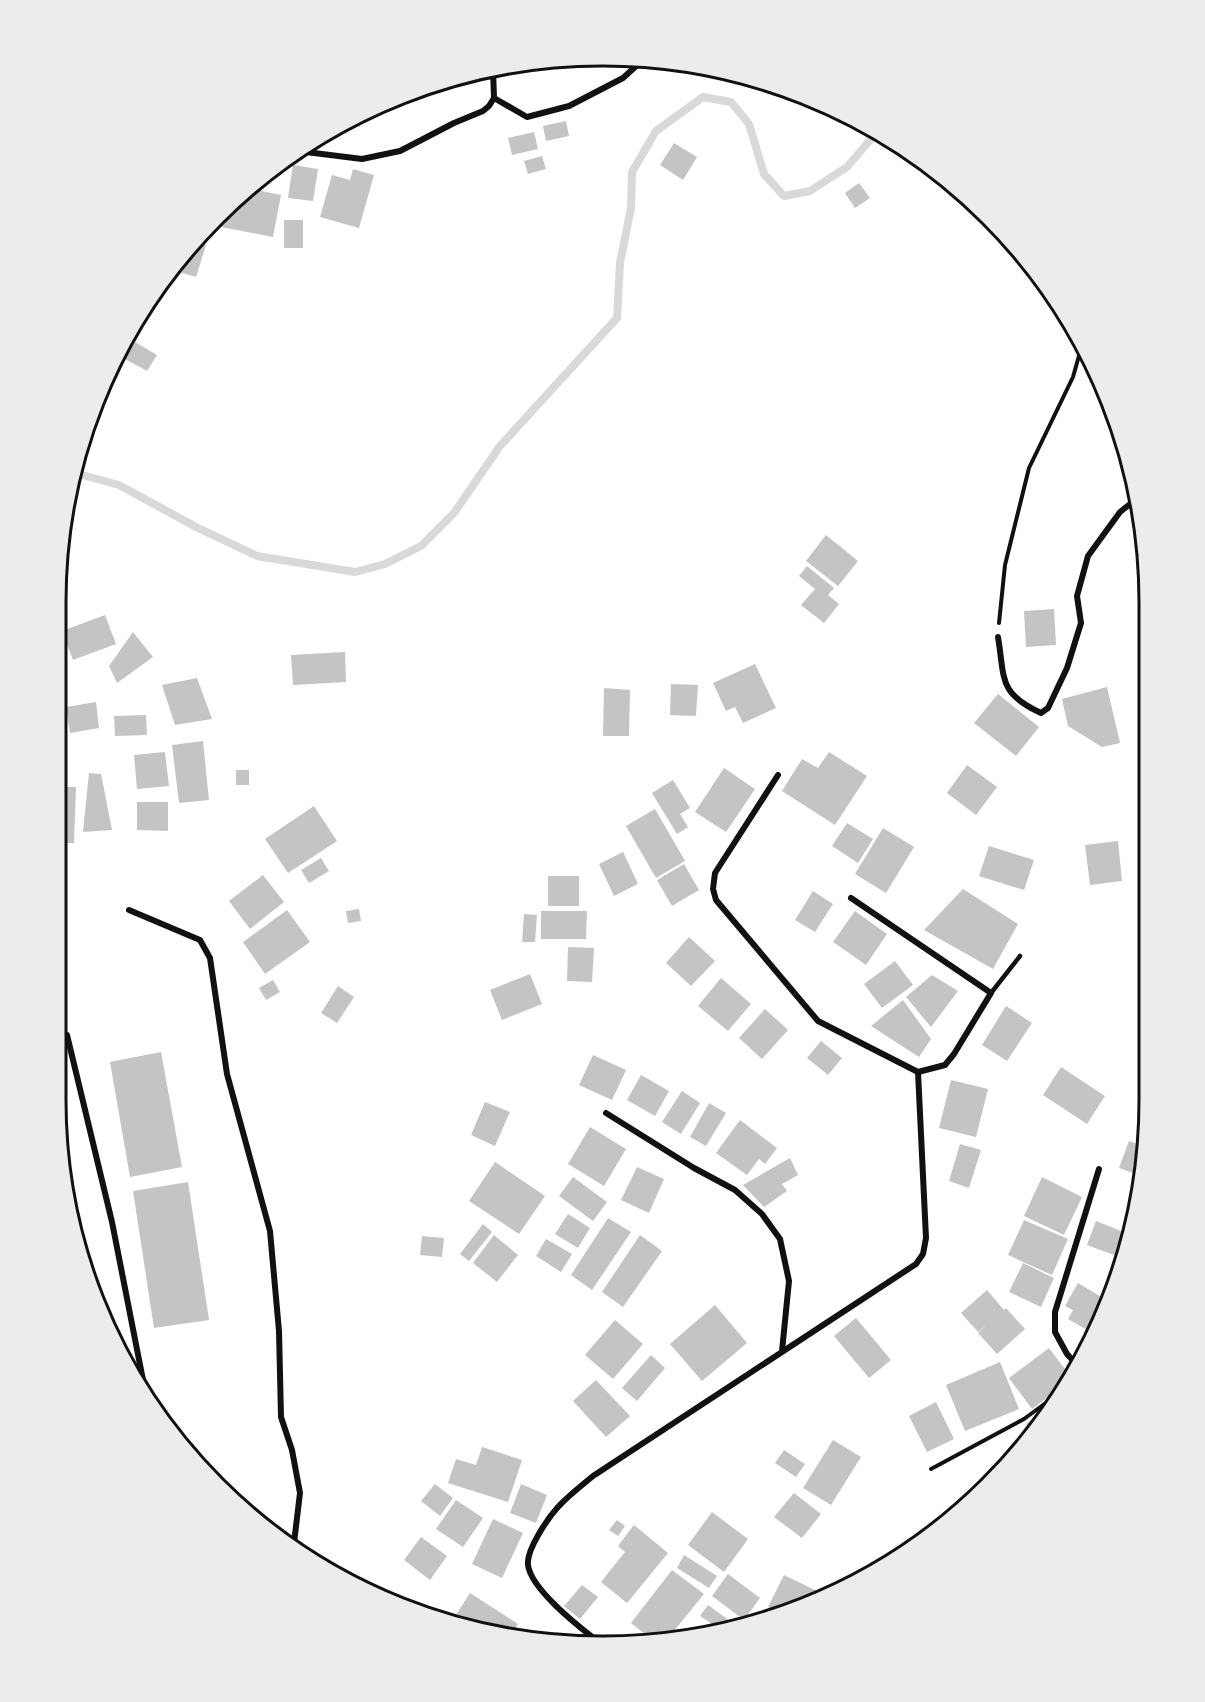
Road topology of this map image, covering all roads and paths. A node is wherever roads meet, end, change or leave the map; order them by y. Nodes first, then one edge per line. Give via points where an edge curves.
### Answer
1 (635, 67) edge
2 (493, 77) edge
3 (494, 98) junction
4 (310, 152) edge
5 (1079, 356) edge
6 (1130, 505) edge
7 (998, 637) joint
8 (778, 775) dead end
9 (851, 898) dead end
10 (129, 910) dead end
11 (1020, 956) dead end
12 (992, 993) junction
13 (67, 1035) dead end
14 (918, 1072) junction
15 (606, 1113) dead end
16 (1099, 1169) dead end
17 (782, 1351) junction
18 (1072, 1359) edge
19 (142, 1375) edge
20 (1045, 1404) edge
21 (931, 1469) dead end
22 (294, 1539) edge
23 (590, 1636) edge

1 - 3 street via 623,78 569,106 527,117
2 - 3 street
3 - 4 street via 483,111 400,151 354,158
5 - 7 path via 1073,377 1029,468 1005,565
6 - 7 street via 1088,556 1077,596 1081,623 1067,668 1048,708 1041,713 1007,690
8 - 14 street via 715,873 716,900 818,1021
9 - 12 street
10 - 22 street via 200,940 210,958 227,1074 270,1231 279,1331 281,1417 300,1493
11 - 12 lane
12 - 14 street via 945,1065
13 - 19 street via 112,1222
14 - 17 street via 926,1238 922,1254 916,1264
15 - 17 street via 735,1190 780,1239 789,1281
16 - 18 street via 1055,1312 1054,1332
17 - 23 street via 593,1476 558,1507 532,1545 528,1564 538,1586
20 - 21 path

